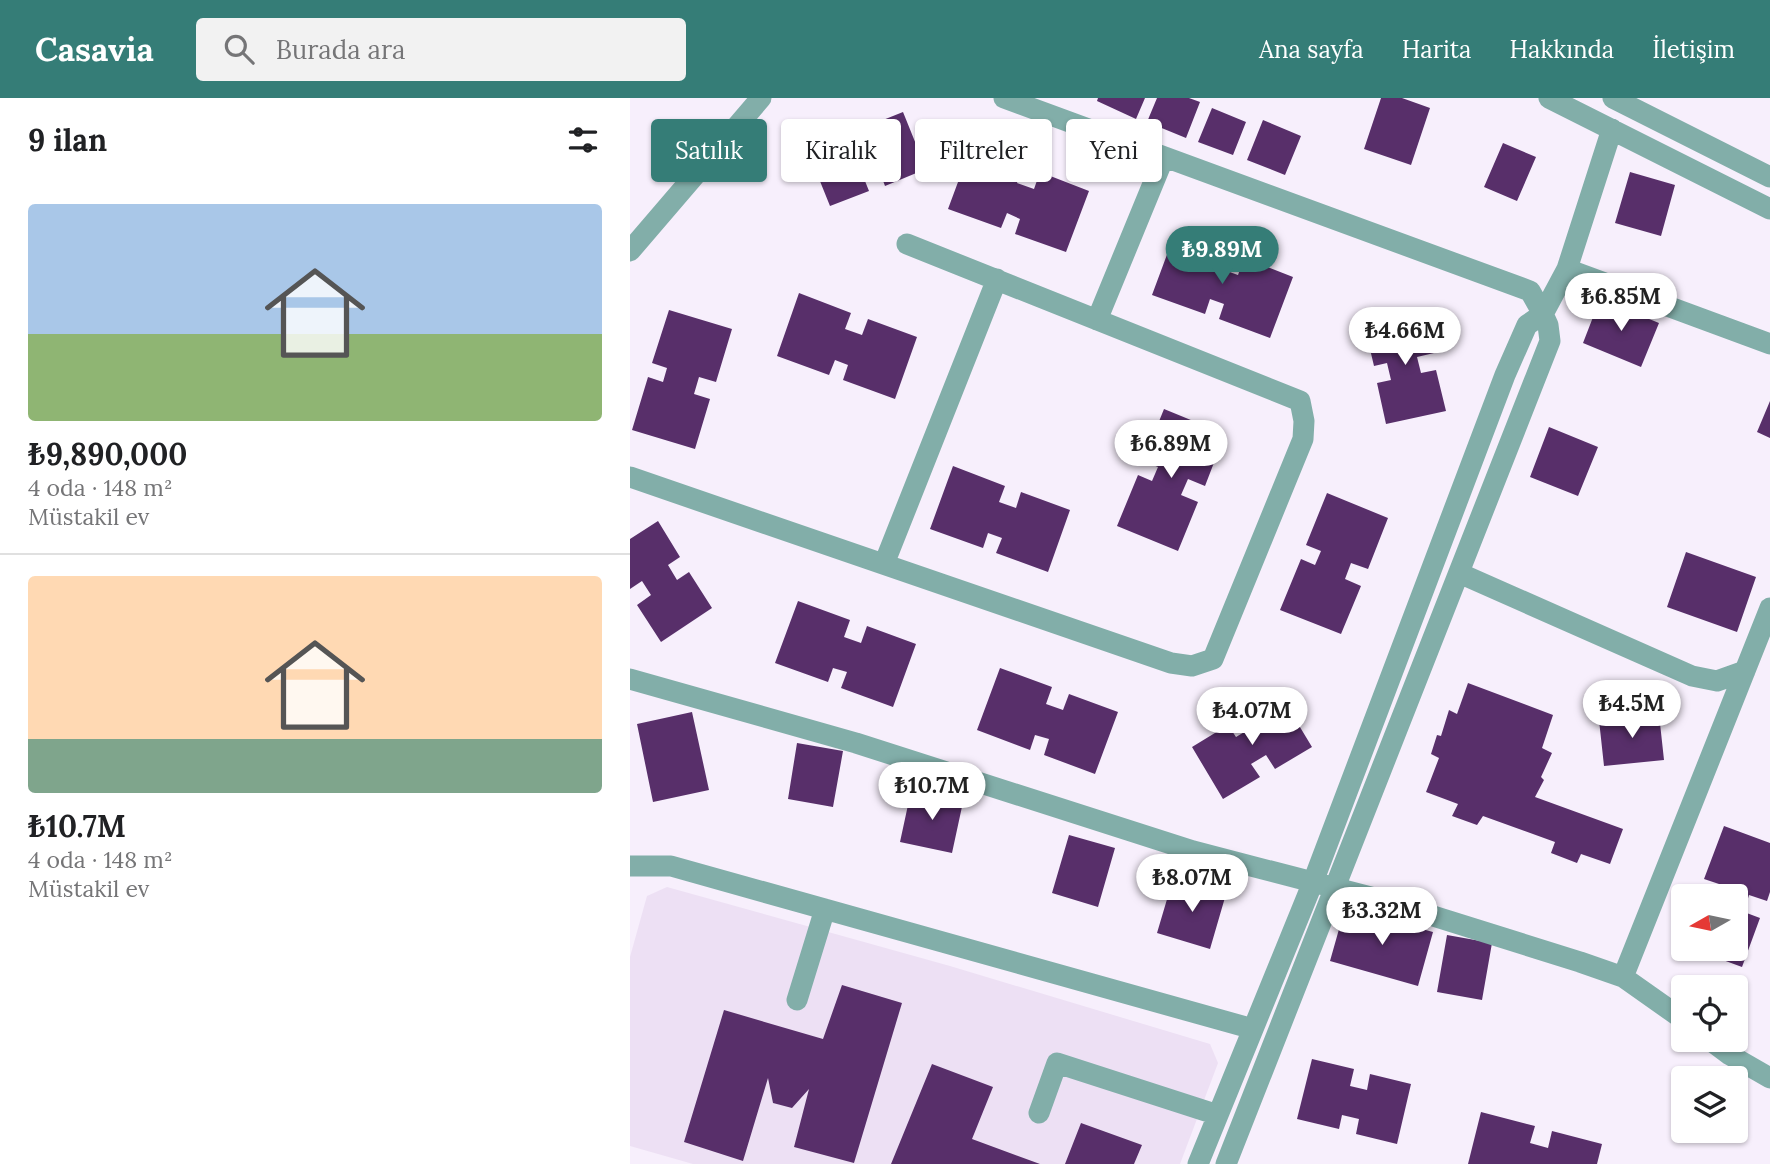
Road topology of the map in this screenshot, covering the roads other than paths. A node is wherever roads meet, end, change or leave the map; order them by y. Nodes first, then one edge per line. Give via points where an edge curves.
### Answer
1 (761, 98) edge
2 (1004, 98) edge
3 (1549, 98) edge
4 (1614, 98) edge
5 (1612, 129) junction
6 (1164, 157) junction
7 (1770, 177) edge
8 (1770, 209) edge
9 (907, 244) dead end
10 (630, 251) edge
11 (1567, 269) junction
12 (997, 279) junction
13 (1543, 314) junction
14 (1097, 320) junction
15 (1770, 344) edge
16 (630, 477) edge
17 (884, 564) junction
18 (1459, 573) junction
19 (1770, 608) edge
20 (1745, 671) junction
21 (630, 679) edge
22 (630, 866) edge
23 (1313, 882) junction
24 (1336, 888) junction
25 (825, 909) junction
26 (1623, 976) junction
27 (797, 1000) dead end
28 (1671, 1011) edge
29 (1253, 1029) junction
30 (1726, 1052) edge
31 (1770, 1077) edge
32 (1038, 1113) dead end
33 (1218, 1115) junction
34 (1198, 1164) edge
35 (1226, 1164) edge

1 - 10 street
2 - 6 street
3 - 5 street
4 - 7 street
5 - 8 street
5 - 11 street
6 - 13 street via 1530,291
6 - 14 street
9 - 12 street
11 - 13 street
11 - 15 street
12 - 14 street
12 - 17 street
13 - 18 street via 1550,341
13 - 23 street via 1527,326 1505,375
14 - 17 street via 1300,401 1303,439 1213,659 1192,666 1171,663
16 - 17 street
18 - 20 street via 1692,676 1717,681
18 - 24 street
19 - 20 street
20 - 26 street
21 - 23 street via 856,743 1193,852
22 - 25 street via 671,866
23 - 24 street
23 - 29 street
24 - 26 street
24 - 35 street
25 - 27 street
25 - 29 street
26 - 28 street
29 - 33 street
30 - 31 street
32 - 33 street via 1056,1063
33 - 34 street

